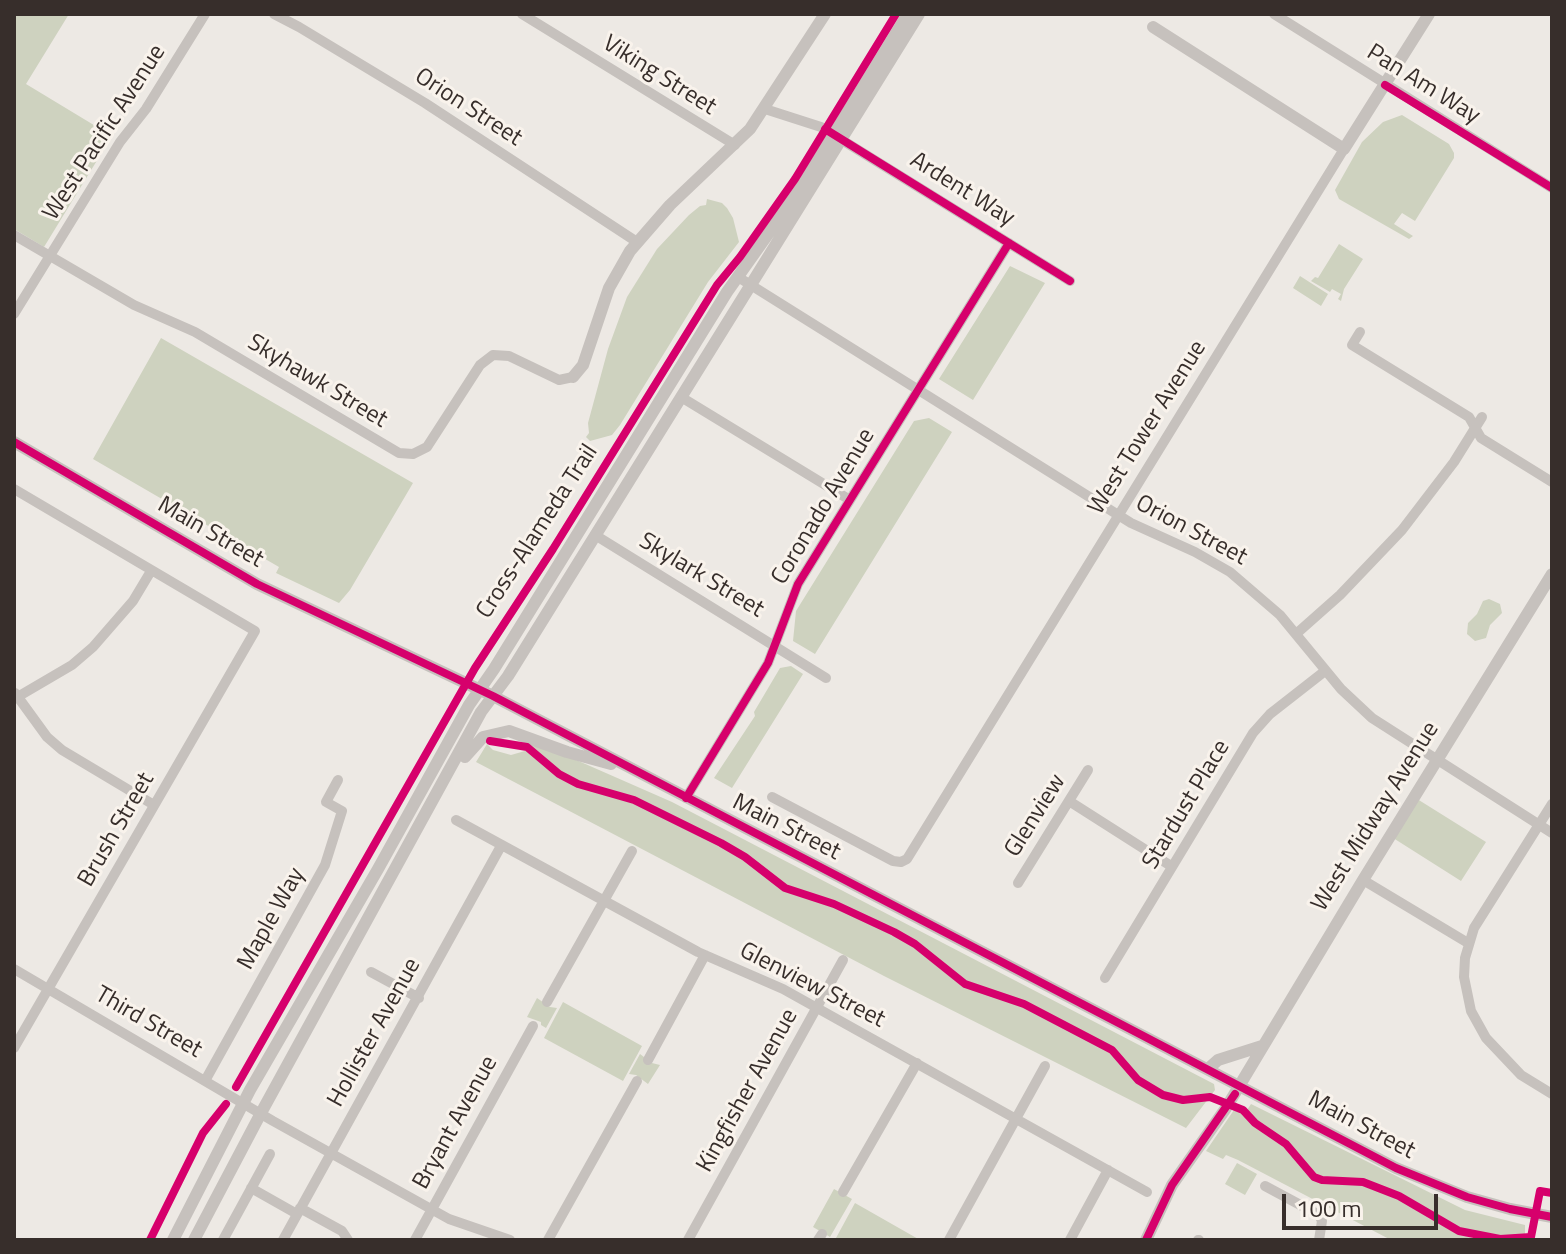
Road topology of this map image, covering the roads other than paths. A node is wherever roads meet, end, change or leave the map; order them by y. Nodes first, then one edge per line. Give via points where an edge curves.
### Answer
1 (205, 14) edge
2 (274, 14) edge
3 (522, 14) edge
4 (825, 14) edge
5 (908, 14) edge
6 (919, 14) edge
7 (1274, 14) edge
8 (1429, 14) edge
9 (1153, 27) dead end
10 (1385, 85) junction
11 (765, 109) junction
12 (838, 137) junction
13 (735, 145) junction
14 (1344, 149) junction
15 (1552, 188) edge
16 (14, 235) edge
17 (637, 242) junction
18 (1009, 243) junction
19 (50, 256) junction
20 (743, 281) junction
21 (1070, 281) dead end
22 (14, 314) edge
23 (1360, 332) dead end
24 (573, 377) joint
25 (919, 389) junction
26 (681, 397) junction
27 (1482, 417) dead end
28 (1475, 428) junction
29 (14, 442) edge
30 (1552, 482) edge
31 (14, 489) edge
32 (850, 500) junction
33 (1120, 516) junction
34 (595, 535) junction
35 (151, 571) junction
36 (1552, 574) edge
37 (1296, 634) junction
38 (776, 646) junction
39 (1325, 671) junction
40 (826, 678) dead end
41 (480, 689) junction
42 (15, 696) edge
43 (493, 696) junction
44 (1437, 761) junction
45 (631, 769) junction
46 (1088, 770) dead end
47 (338, 780) dead end
48 (772, 797) dead end
49 (686, 798) junction
50 (1069, 801) junction
51 (1552, 804) edge
52 (154, 805) junction
53 (456, 820) dead end
54 (1539, 825) junction
55 (1552, 833) edge
56 (501, 846) junction
57 (632, 851) dead end
58 (1171, 866) junction
59 (391, 877) junction
60 (1363, 880) junction
61 (1018, 883) dead end
62 (603, 902) junction
63 (1468, 943) junction
64 (705, 955) junction
65 (843, 960) dead end
66 (14, 969) edge
67 (371, 972) dead end
68 (1105, 978) dead end
69 (49, 989) junction
70 (419, 998) junction
71 (547, 1002) dead end
72 (817, 1009) junction
73 (533, 1026) dead end
74 (1262, 1046) junction
75 (14, 1048) edge
76 (648, 1060) dead end
77 (917, 1063) junction
78 (1045, 1066) dead end
79 (1209, 1068) junction
80 (206, 1079) junction
81 (637, 1081) dead end
82 (1240, 1085) junction
83 (1552, 1094) edge
84 (244, 1103) junction
85 (261, 1113) junction
86 (1016, 1118) junction
87 (331, 1153) junction
88 (270, 1154) dead end
89 (1108, 1170) junction
90 (1265, 1186) dead end
91 (251, 1188) junction
92 (843, 1192) dead end
93 (1147, 1192) dead end
94 (432, 1210) junction
95 (299, 1211) junction
96 (1552, 1217) edge
97 (173, 1240) edge
98 (194, 1240) edge
99 (223, 1240) edge
100 (283, 1240) edge
101 (348, 1240) edge
102 (415, 1240) edge
103 (510, 1240) edge
104 (548, 1240) edge
105 (688, 1240) edge
106 (949, 1240) edge
107 (1070, 1240) edge
108 (1146, 1240) edge
109 (1319, 1240) edge

1 - 19 street, West Pacific Avenue
2 - 17 street, Orion Street via 425,103
3 - 13 street, Viking Street
4 - 11 street
5 - 12 street
6 - 12 street
7 - 10 street, Pan Am Way
8 - 10 street, West Tower Avenue
9 - 14 street
10 - 14 street, West Tower Avenue
10 - 15 street, Pan Am Way
11 - 12 street, Ardent Way
11 - 13 street
12 - 18 street, Ardent Way
12 - 20 street
13 - 17 street
14 - 33 street, West Tower Avenue
16 - 19 street, Skyhawk Street
17 - 24 street via 609,288 583,365
18 - 21 street, Ardent Way
18 - 25 street, Coronado Avenue
19 - 22 street, West Pacific Avenue
19 - 24 street, Skyhawk Street via 134,305 195,332 399,453 421,452 432,442 480,365 493,355 509,356 559,380
20 - 25 street, Orion Street
20 - 26 street
20 - 41 street
23 - 28 street via 1352,345 1469,417
25 - 32 street, Coronado Avenue
25 - 33 street, Orion Street
26 - 32 street
26 - 34 street
27 - 28 street
28 - 30 street via 1481,438
28 - 37 street via 1402,530
29 - 41 street, Main Street via 270,591
31 - 35 street
32 - 38 street, Coronado Avenue via 798,584
33 - 37 street, Orion Street via 1230,572
33 - 48 street, West Tower Avenue via 913,851 901,862
34 - 38 street, Skylark Street
34 - 43 street
35 - 42 street via 93,647 72,665
35 - 52 street, Brush Street via 255,631
36 - 44 street, West Midway Avenue
37 - 39 street, Orion Street
38 - 40 street, Skylark Street
38 - 49 street, Coronado Avenue
39 - 44 street, Orion Street via 1372,718
39 - 58 street, Stardust Place via 1261,722
41 - 43 street, Main Street
41 - 84 street
42 - 52 street via 62,750
43 - 45 street, Main Street
43 - 59 street
44 - 54 street, Orion Street
44 - 60 street, West Midway Avenue
45 - 49 street, Main Street
45 - 59 street via 520,733 500,731 483,737 469,751 401,873
46 - 50 street, Glenview
47 - 80 street, Maple Way via 326,802 342,811 325,865
49 - 79 street, Main Street
50 - 58 street
50 - 61 street, Glenview
51 - 54 street
52 - 69 street, Brush Street
53 - 56 street, Glenview Street
54 - 55 street, Orion Street
54 - 63 street
56 - 62 street, Glenview Street
56 - 70 street, Hollister Avenue
57 - 62 street
58 - 68 street, Stardust Place
59 - 85 street
60 - 63 street
60 - 74 street, West Midway Avenue
62 - 64 street, Glenview Street
62 - 71 street
63 - 83 street via 1464,977 1477,1025 1521,1075
64 - 72 street, Glenview Street
64 - 76 street
65 - 72 street, Kingfisher Avenue
66 - 69 street, Third Street
67 - 70 street
69 - 75 street, Brush Street
69 - 80 street, Third Street
70 - 87 street, Hollister Avenue
72 - 77 street, Glenview Street
72 - 105 street, Kingfisher Avenue
73 - 94 street, Bryant Avenue
74 - 79 street
74 - 82 street, West Midway Avenue
77 - 86 street, Glenview Street
77 - 92 street
78 - 86 street
79 - 82 street, Main Street
80 - 84 street, Third Street
81 - 104 street
82 - 96 street, Main Street via 1422,1180 1488,1204
82 - 108 street, West Midway Avenue via 1172,1185
84 - 85 street, Third Street
84 - 97 street
85 - 87 street, Third Street
85 - 98 street
86 - 89 street, Glenview Street
86 - 106 street
87 - 94 street, Third Street
87 - 95 street, Hollister Avenue
88 - 91 street
89 - 93 street, Glenview Street
89 - 107 street
90 - 109 street via 1319,1215
91 - 95 street
91 - 99 street
94 - 102 street, Bryant Avenue
94 - 103 street, Third Street
95 - 100 street, Hollister Avenue
95 - 101 street via 342,1231

